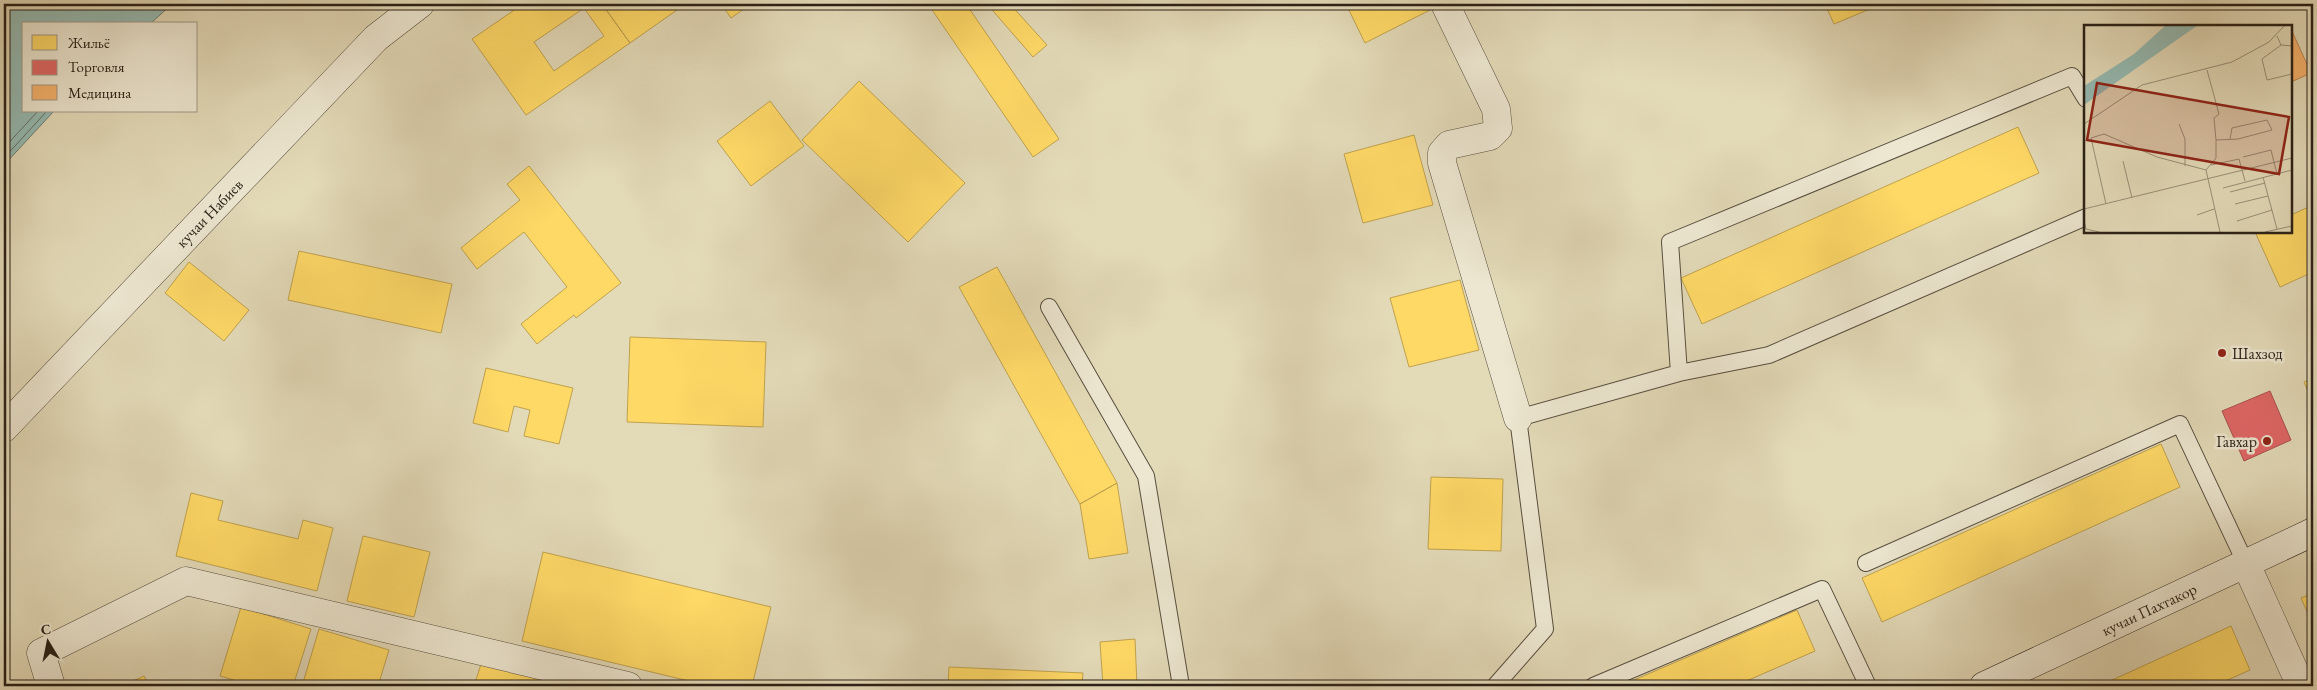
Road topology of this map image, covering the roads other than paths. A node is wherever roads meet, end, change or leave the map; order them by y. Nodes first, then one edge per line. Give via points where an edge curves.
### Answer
1 (420, 4) edge
2 (1445, 4) edge
3 (2084, 96) edge
4 (2084, 218) edge
5 (1049, 307) dead end
6 (1679, 373) junction
7 (1518, 418) junction
8 (4, 428) edge
9 (2313, 532) edge
10 (1866, 563) dead end
11 (2246, 564) junction
12 (2313, 681) edge
13 (51, 686) edge
14 (628, 686) edge
15 (1181, 686) edge
16 (1495, 686) edge
17 (1593, 686) edge
18 (1868, 686) edge
19 (1984, 686) edge
20 (2301, 686) edge

1 - 8 street, кучаи Набиев via 376,38
2 - 7 street via 1496,109 1498,128 1490,136 1449,145 1442,152 1442,163
3 - 6 lane via 2072,76 1670,242
4 - 6 lane via 1769,355
5 - 15 lane via 1146,476
6 - 7 lane
7 - 16 lane via 1545,629
9 - 11 street, кучаи Пахтакор
10 - 11 lane via 2180,424
11 - 19 street, кучаи Пахтакор
11 - 20 street
12 - 20 street
13 - 14 street via 41,653 186,581
17 - 18 lane via 1822,589

